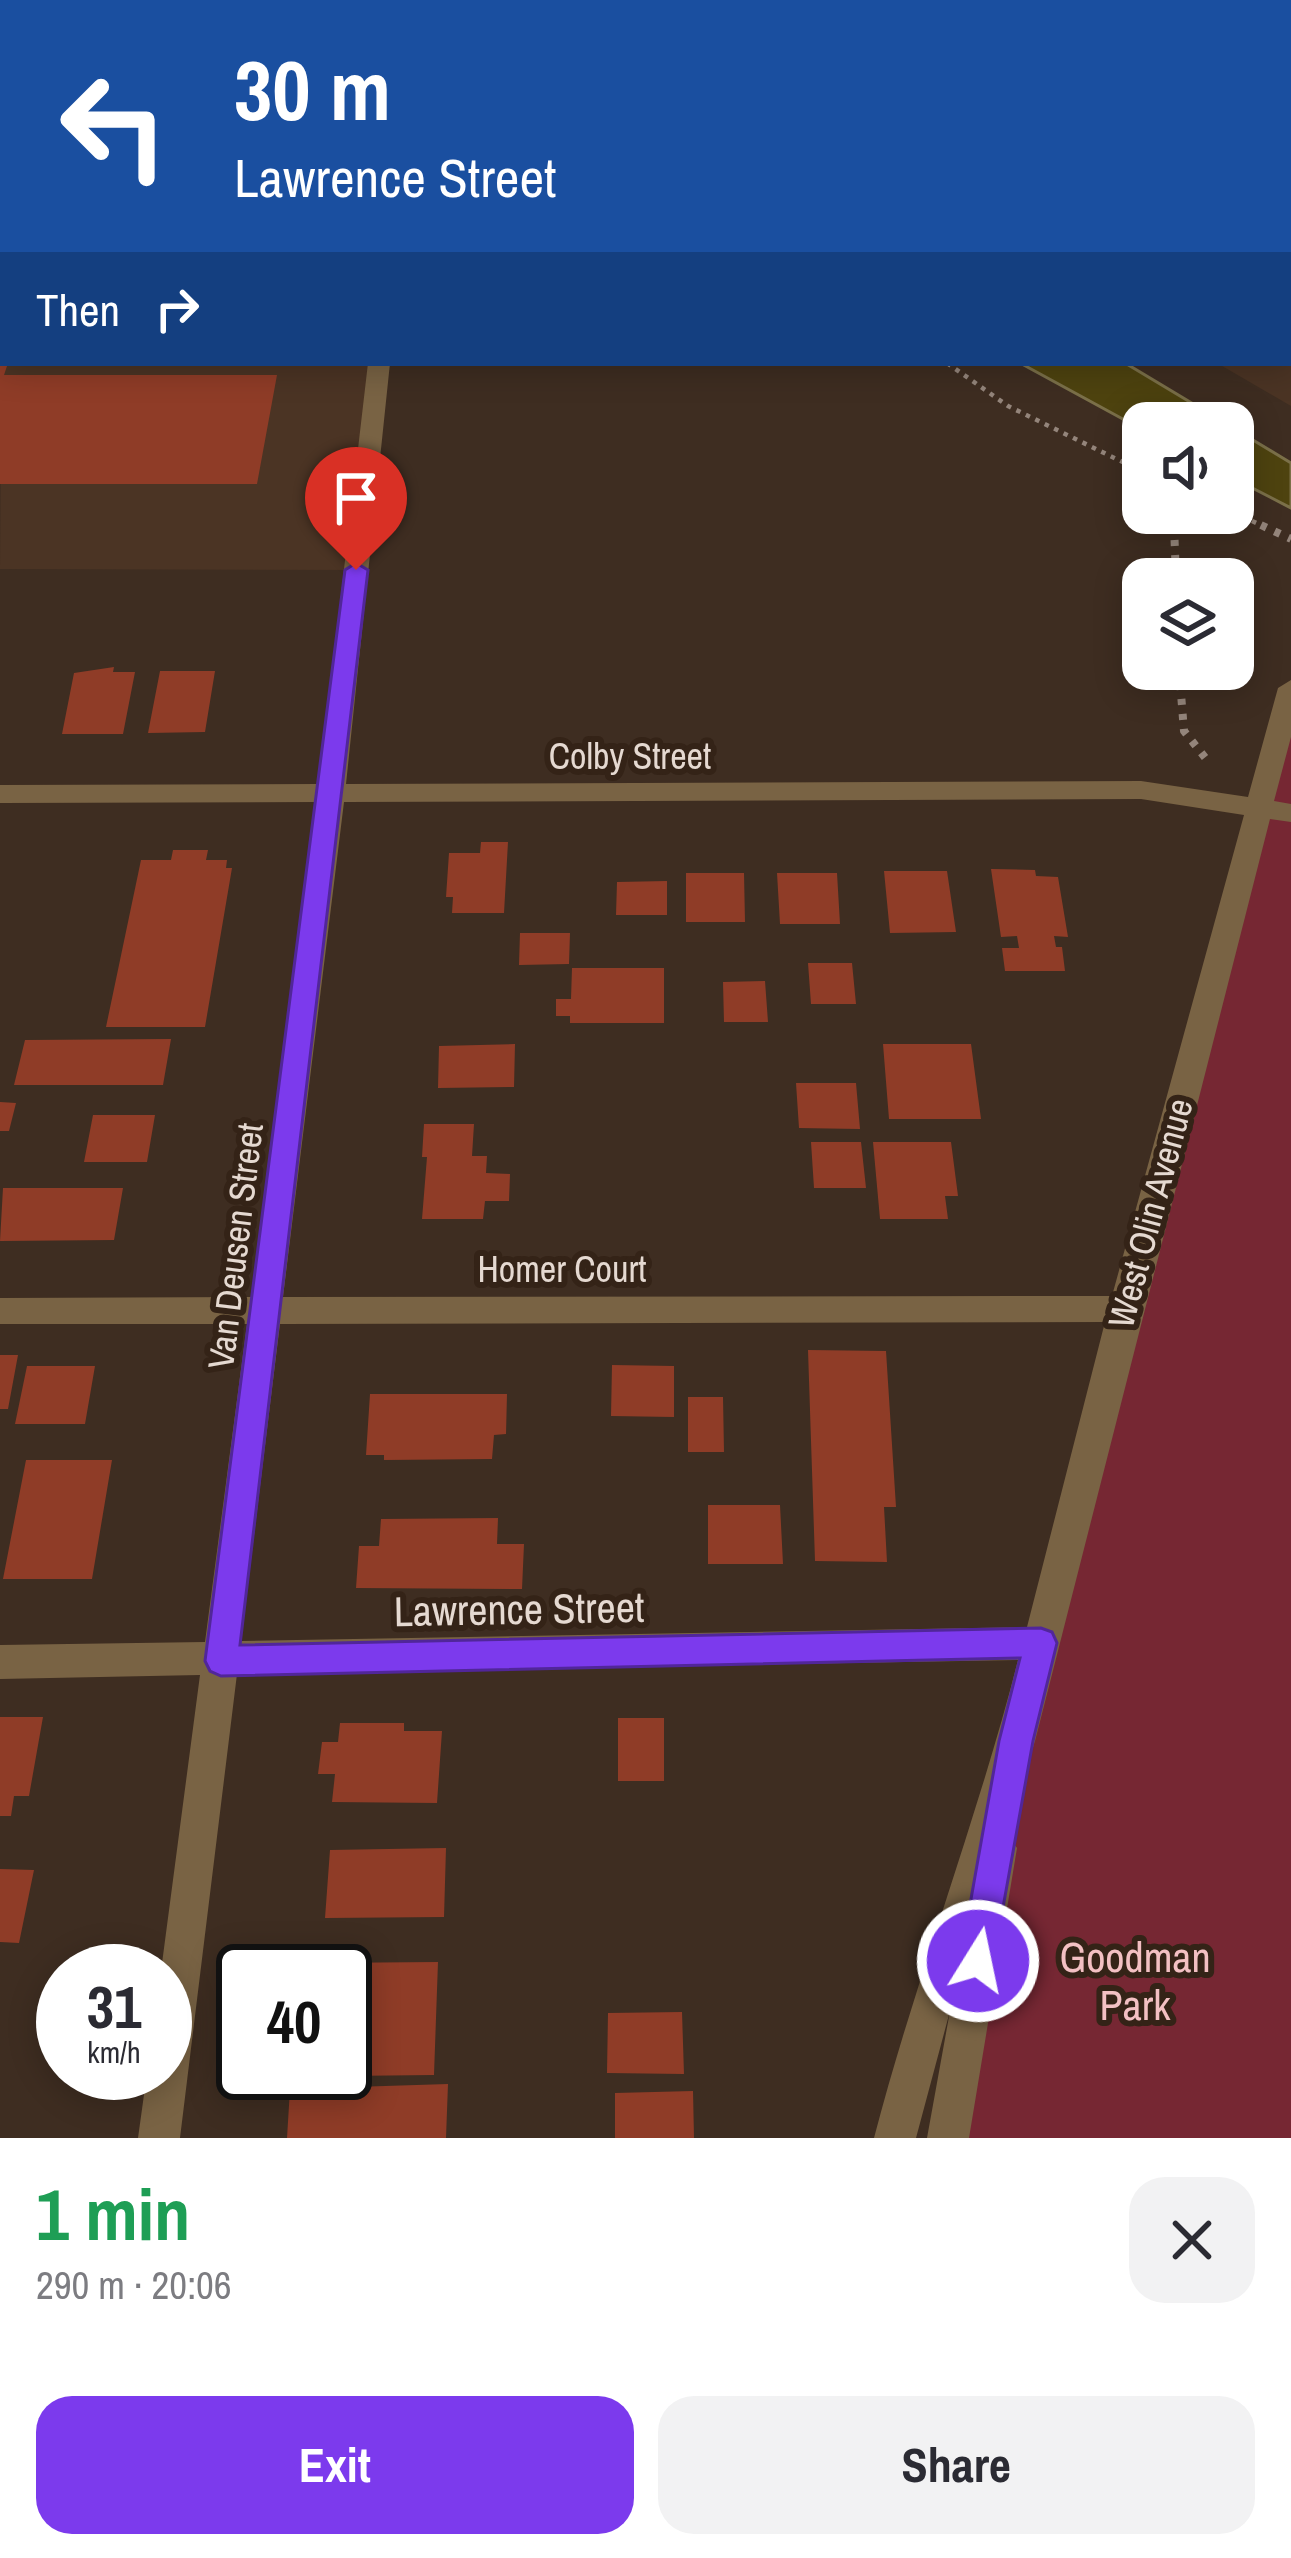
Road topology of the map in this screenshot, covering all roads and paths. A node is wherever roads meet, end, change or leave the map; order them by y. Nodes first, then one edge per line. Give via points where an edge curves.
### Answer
1 (379, 366) edge
2 (951, 366) edge
3 (1122, 462) edge
4 (1254, 522) edge
5 (1291, 539) edge
6 (1291, 688) edge
7 (1180, 690) edge
8 (1208, 761) dead end
9 (331, 793) junction
10 (0, 794) edge
11 (1275, 809) edge
12 (267, 1307) junction
13 (1125, 1309) junction
14 (0, 1311) edge
15 (1041, 1643) junction
16 (221, 1661) junction
17 (0, 1662) edge
18 (1016, 1741) junction
19 (159, 2138) edge
20 (895, 2138) edge
21 (948, 2138) edge

1 - 9 street, Van Deusen Street
2 - 3 path via 1008,406
4 - 5 path
6 - 11 street, West Olin Avenue
7 - 8 path via 1181,733
9 - 10 street, Colby Street
9 - 11 street, Colby Street via 1141,790
9 - 12 street, Van Deusen Street
11 - 13 street, West Olin Avenue
12 - 13 street, Homer Court
12 - 14 street, Homer Court
12 - 16 street, Van Deusen Street
13 - 15 street, West Olin Avenue
15 - 16 street, Lawrence Street
15 - 18 street, West Olin Avenue
16 - 17 street, Lawrence Street
16 - 19 street, Van Deusen Street
18 - 20 street, West Olin Avenue
18 - 21 street, West Olin Avenue

